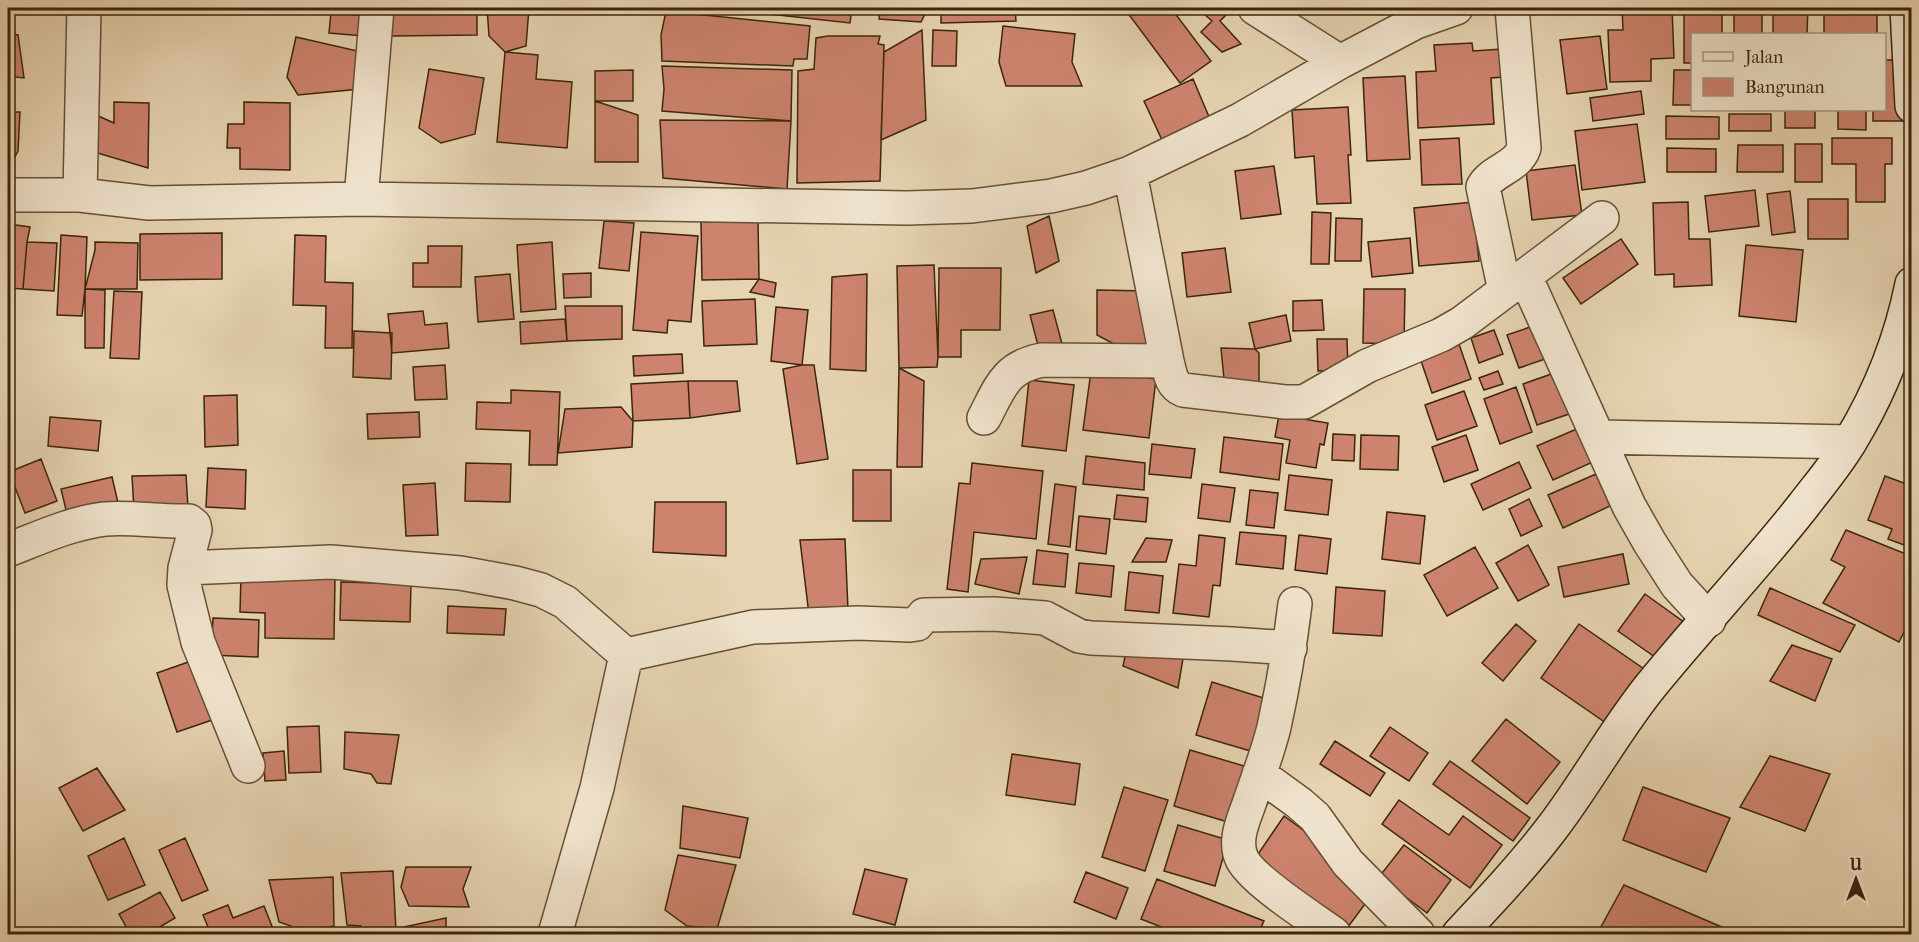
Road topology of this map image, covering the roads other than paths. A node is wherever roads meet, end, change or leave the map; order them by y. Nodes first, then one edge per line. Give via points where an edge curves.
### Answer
1 (84, 8) edge
2 (378, 8) edge
3 (1255, 8) edge
4 (1456, 8) edge
5 (1512, 8) edge
6 (1907, 8) edge
7 (1340, 62) junction
8 (1911, 106) edge
9 (1131, 173) junction
10 (8, 195) edge
11 (80, 195) junction
12 (361, 199) junction
13 (1602, 218) dead end
14 (1515, 283) junction
15 (1911, 284) edge
16 (1903, 356) edge
17 (1167, 361) junction
18 (984, 418) dead end
19 (1598, 437) junction
20 (1850, 442) junction
21 (8, 550) edge
22 (186, 568) junction
23 (1295, 604) dead end
24 (1709, 620) junction
25 (1290, 648) junction
26 (626, 655) junction
27 (248, 766) dead end
28 (1259, 774) junction
29 (555, 934) edge
30 (1334, 934) edge
31 (1418, 934) edge
32 (1460, 934) edge

1 - 11 street
2 - 12 street
3 - 7 street
4 - 7 street via 1416,22
5 - 14 street via 1524,148 1519,158 1483,187
6 - 8 street
7 - 9 street via 1240,120
9 - 12 street via 1051,196 972,206
9 - 17 street
10 - 11 street
11 - 12 street via 149,202
13 - 14 street
14 - 17 street via 1442,335 1367,366 1304,402 1183,390 1173,382
14 - 19 street
15 - 16 street
16 - 20 street
17 - 18 street via 1028,363 1004,381
19 - 20 street
19 - 24 street via 1650,543 1677,585
20 - 24 street
21 - 22 street via 90,521 189,521 195,530
22 - 26 street via 331,562 460,573 515,583 565,602
22 - 27 street via 184,585 198,642
23 - 25 street
24 - 32 street via 1628,715 1552,827 1514,875
25 - 26 street via 1091,638 1045,618 994,614 924,615 910,626 858,623 753,627
25 - 28 street via 1274,728
26 - 29 street via 597,788
28 - 30 street via 1240,829 1241,856 1263,882
28 - 31 street via 1315,817 1348,862

